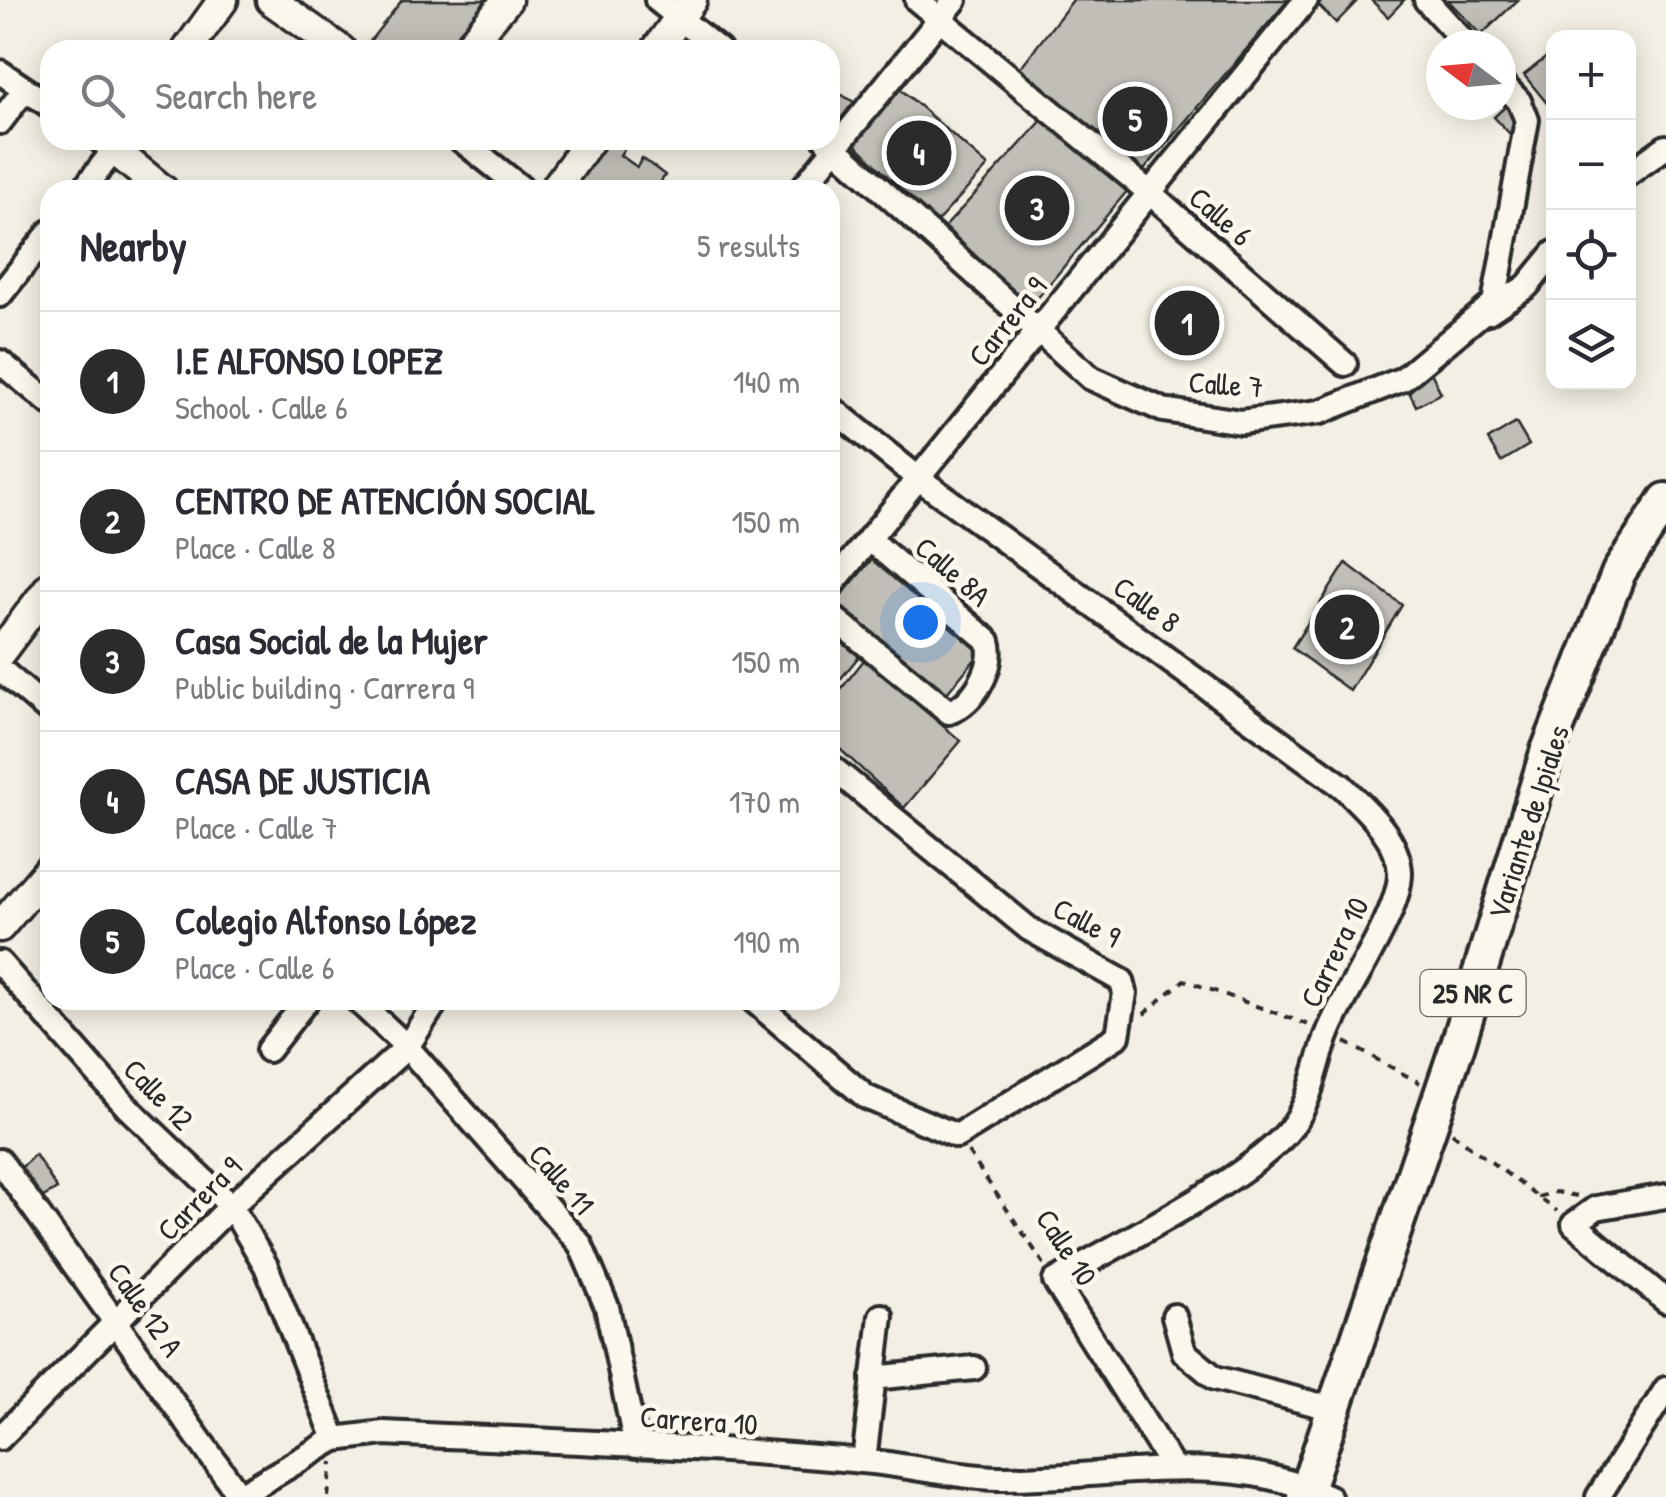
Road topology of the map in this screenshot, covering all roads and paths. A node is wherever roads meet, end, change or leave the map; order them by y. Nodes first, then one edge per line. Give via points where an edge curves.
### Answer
1 (223, 0) edge
2 (271, 0) edge
3 (507, 0) edge
4 (917, 0) edge
5 (955, 0) edge
6 (1306, 0) edge
7 (1426, 0) edge
8 (676, 6) edge
9 (940, 19) junction
10 (1453, 30) edge
11 (194, 40) edge
12 (326, 40) edge
13 (473, 40) edge
14 (661, 40) edge
15 (709, 40) edge
16 (0, 72) edge
17 (25, 89) junction
18 (1516, 98) edge
19 (40, 99) edge
20 (0, 122) edge
21 (840, 134) edge
22 (1666, 148) edge
23 (108, 150) edge
24 (120, 150) edge
25 (474, 150) edge
26 (583, 150) edge
27 (827, 150) edge
28 (838, 150) edge
29 (1636, 169) edge
30 (89, 180) edge
31 (153, 180) edge
32 (511, 180) edge
33 (561, 180) edge
34 (808, 180) edge
35 (1150, 193) junction
36 (40, 245) edge
37 (1546, 263) edge
38 (0, 295) edge
39 (1036, 333) junction
40 (1456, 334) junction
41 (0, 362) edge
42 (1346, 364) dead end
43 (40, 396) edge
44 (840, 415) edge
45 (918, 478) junction
46 (1666, 500) edge
47 (869, 539) junction
48 (840, 575) edge
49 (40, 599) edge
50 (840, 623) edge
51 (0, 653) edge
52 (0, 669) edge
53 (40, 703) edge
54 (840, 774) edge
55 (1400, 874) joint
56 (40, 880) edge
57 (0, 927) edge
58 (0, 963) edge
59 (40, 1009) edge
60 (41, 1010) edge
61 (299, 1010) edge
62 (368, 1010) edge
63 (431, 1010) edge
64 (765, 1010) edge
65 (1328, 1032) junction
66 (1118, 1036) junction
67 (407, 1048) junction
68 (268, 1050) dead end
69 (1437, 1107) junction
70 (957, 1136) junction
71 (2, 1169) edge
72 (1666, 1196) edge
73 (230, 1206) junction
74 (1574, 1224) junction
75 (1055, 1281) junction
76 (1666, 1301) edge
77 (881, 1316) dead end
78 (1174, 1316) dead end
79 (120, 1322) junction
80 (974, 1368) dead end
81 (874, 1378) junction
82 (1666, 1389) edge
83 (1334, 1409) junction
84 (0, 1438) edge
85 (335, 1439) junction
86 (636, 1446) junction
87 (864, 1461) junction
88 (1172, 1466) junction
89 (1000, 1488) edge
90 (1313, 1494) edge
91 (238, 1496) edge
92 (328, 1497) edge
93 (1598, 1497) edge

1 - 11 main road
2 - 12 main road
3 - 13 main road
4 - 9 street, Calle 6
5 - 9 street
6 - 35 street, Carrera 9
7 - 10 street
8 - 14 main road
8 - 15 street
9 - 21 street
9 - 35 street, Calle 6
16 - 17 street
17 - 19 street
17 - 20 street
18 - 40 street via 1527,120 1494,303
22 - 29 street
23 - 30 street
24 - 31 main road
25 - 32 street
26 - 33 main road
27 - 34 street
28 - 39 street, Calle 7
35 - 39 street, Carrera 9
35 - 42 street, Calle 6
36 - 38 street
37 - 40 street via 1528,286
39 - 40 street, Calle 7 via 1091,378 1163,410 1241,422 1320,412 1402,378
39 - 45 street, Carrera 9
41 - 43 street
44 - 45 street, Calle 8
45 - 47 street, Carrera 9
45 - 55 street, Calle 8 via 1342,786 1394,847
46 - 69 highway, Variante de Ipiales / 25 NR C via 1619,572 1547,753
47 - 48 street, Carrera 9
47 - 50 street, Calle 8A via 988,641 990,668 960,708 949,712
49 - 51 main road
52 - 53 street
54 - 66 street, Calle 9 via 1029,929 1122,981
55 - 65 street, Carrera 10
56 - 57 main road
58 - 59 street, Calle 12
60 - 73 street, Calle 12 via 127,1108
61 - 68 street
62 - 67 street, Calle 11
63 - 67 street, Carrera 9
64 - 70 street via 866,1096
65 - 66 path via 1184,980
65 - 69 path
65 - 75 street, Carrera 10 via 1310,1094 1290,1130 1242,1170
66 - 70 street
67 - 73 street, Carrera 9
67 - 86 street, Calle 11 via 580,1244 608,1307
69 - 74 path
69 - 83 highway, Variante de Ipiales / 25 NR C
70 - 75 path, Calle 10
71 - 79 street, Calle 12 A
72 - 74 street via 1596,1208
73 - 79 street, Carrera 9
73 - 85 street, Calle 12 via 266,1266
74 - 76 street
75 - 88 street, Calle 10
77 - 81 street
78 - 83 street via 1184,1352 1215,1378
79 - 84 street, Carrera 9
79 - 91 street, Calle 12 A
80 - 81 street
81 - 87 street
82 - 93 street
83 - 90 highway, Variante de Ipiales / 25 NR C
85 - 86 street, Carrera 10 via 384,1433
85 - 91 street, Carrera 10
85 - 92 path
86 - 87 street, Carrera 10
87 - 89 street, Carrera 10
88 - 89 street, Carrera 10
88 - 90 street

